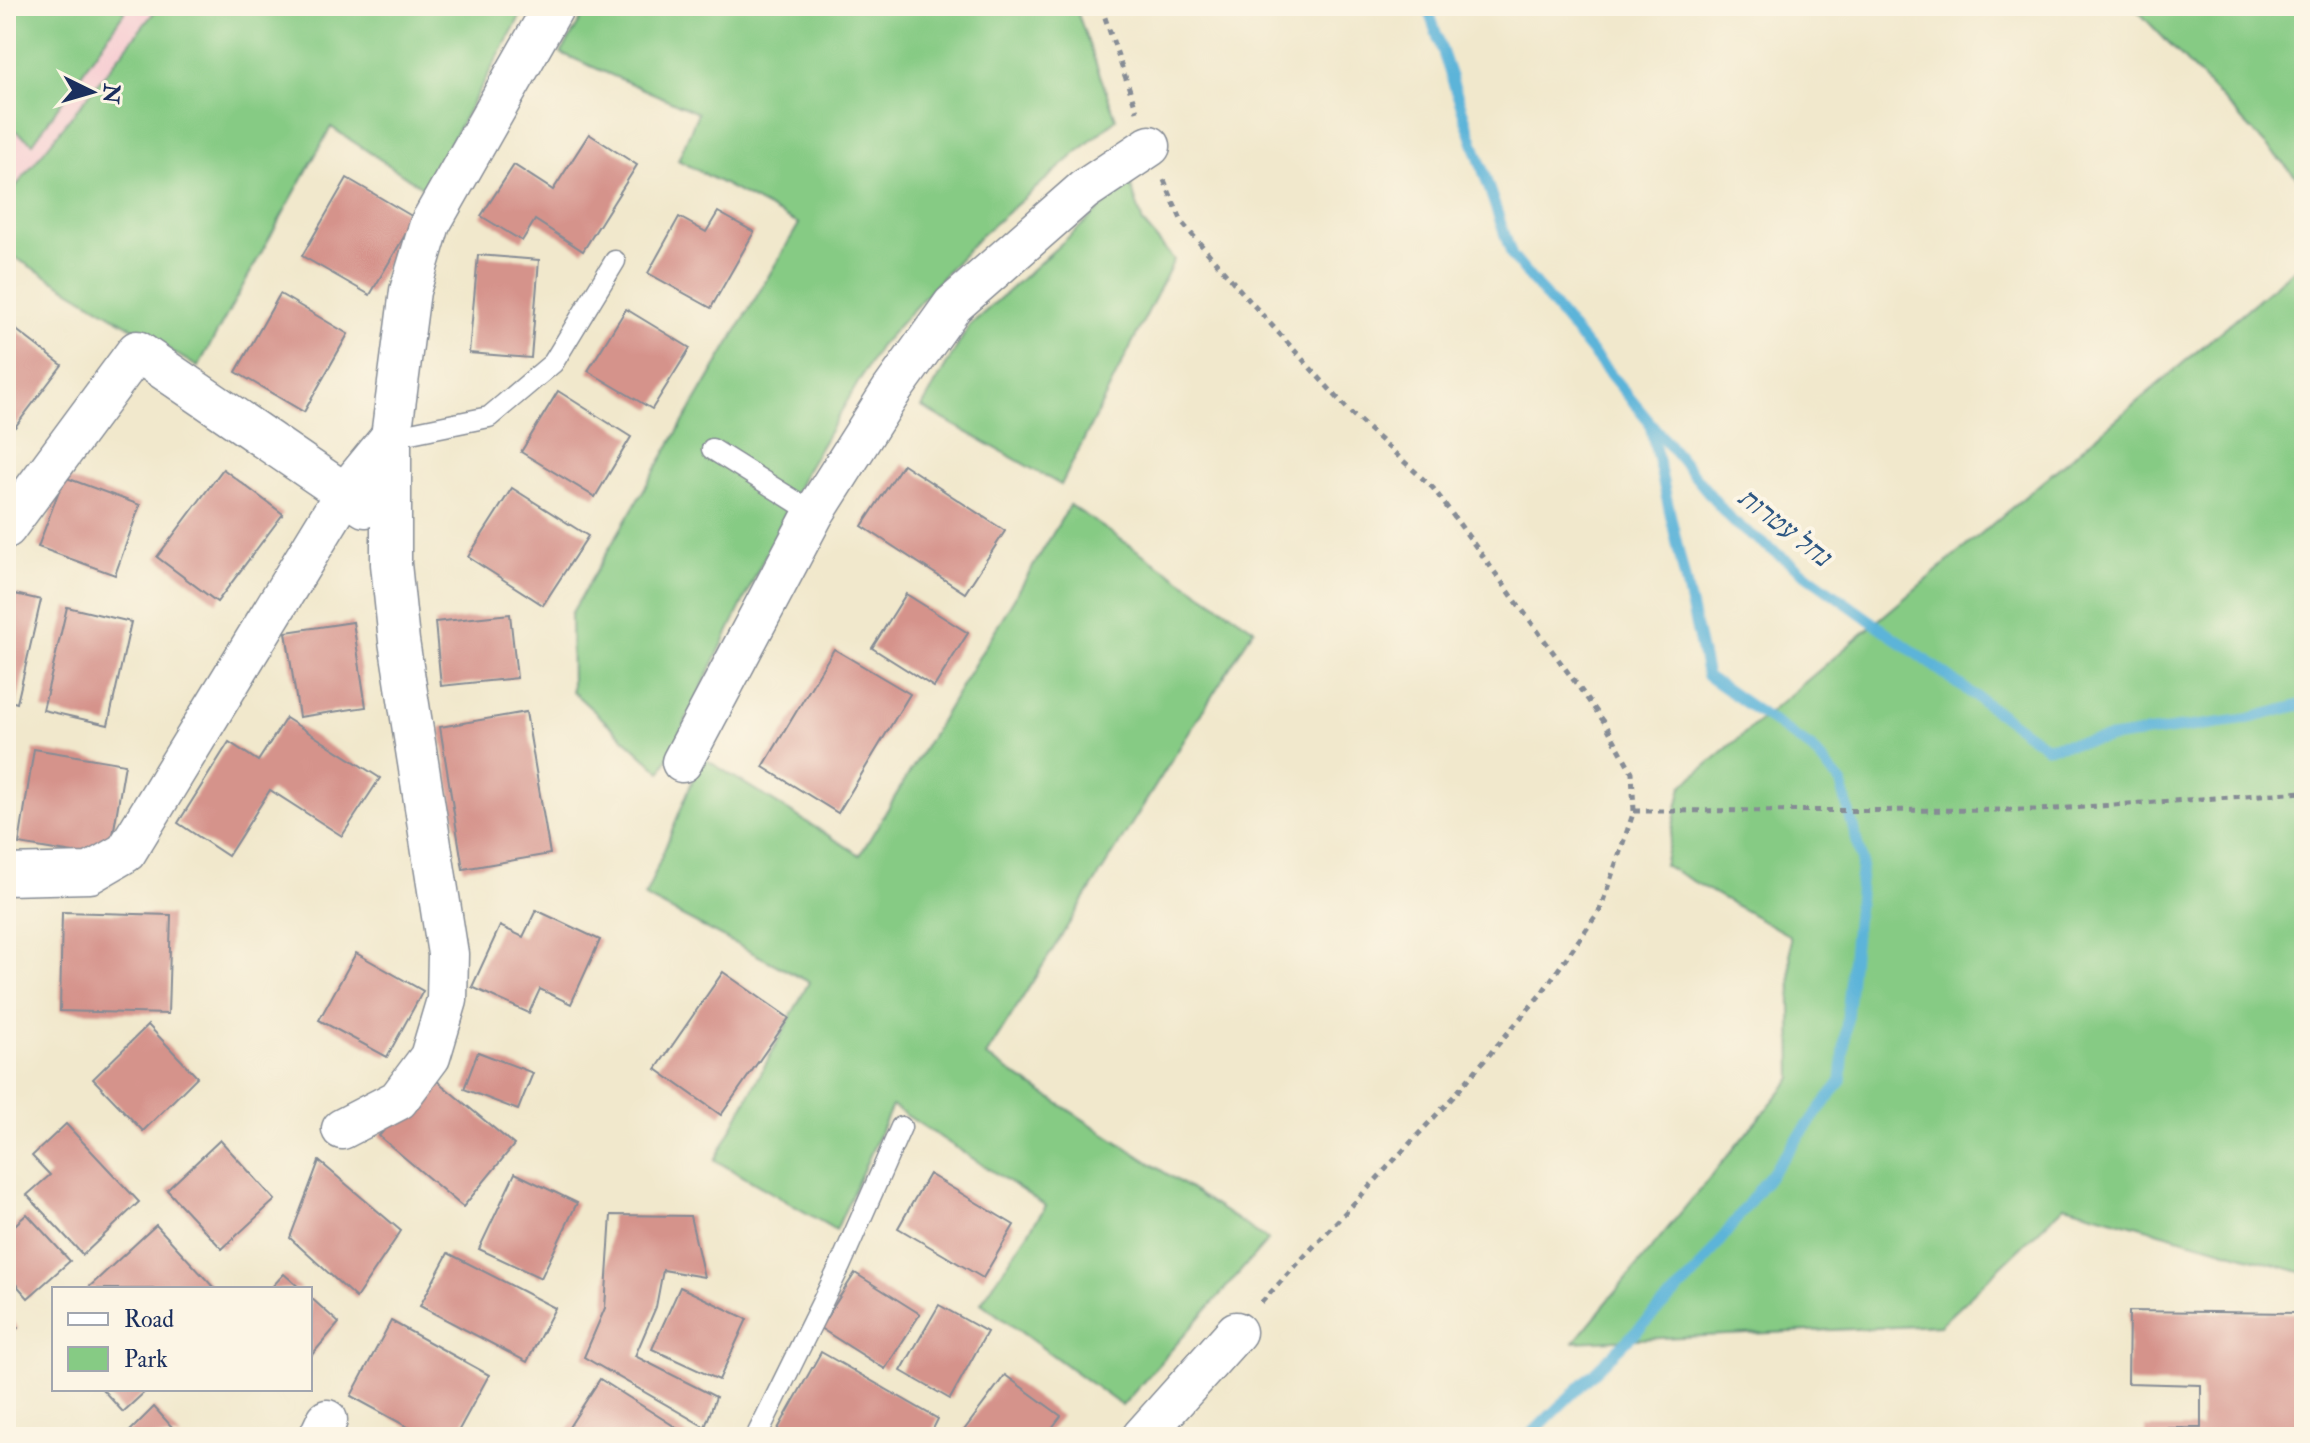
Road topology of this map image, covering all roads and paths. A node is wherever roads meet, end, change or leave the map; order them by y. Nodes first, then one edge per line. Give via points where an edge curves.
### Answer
1 (554, 6) edge
2 (1101, 6) edge
3 (1150, 146) junction
4 (615, 261) dead end
5 (391, 437) junction
6 (712, 449) dead end
7 (345, 493) junction
8 (814, 513) junction
9 (392, 525) junction
10 (6, 528) edge
11 (682, 762) dead end
12 (2304, 792) edge
13 (1634, 811) junction
14 (6, 875) edge
15 (901, 1127) dead end
16 (342, 1129) dead end
17 (1236, 1332) joint
18 (756, 1437) edge
19 (1142, 1437) edge

1 - 5 street via 430,224 410,291
2 - 3 path
3 - 8 street via 1084,190 953,305
3 - 13 path via 1183,224 1352,414 1433,488 1605,723 1632,772
4 - 5 lane via 553,363 489,417
5 - 7 street
5 - 9 street
6 - 8 lane
7 - 9 street
7 - 10 street via 137,351
7 - 14 street via 126,852 90,873
8 - 11 street
9 - 16 street via 399,641 448,954 447,1000 430,1057 398,1100
12 - 13 path via 2040,810
13 - 17 path via 1600,910 1541,994
15 - 18 lane
17 - 19 street

